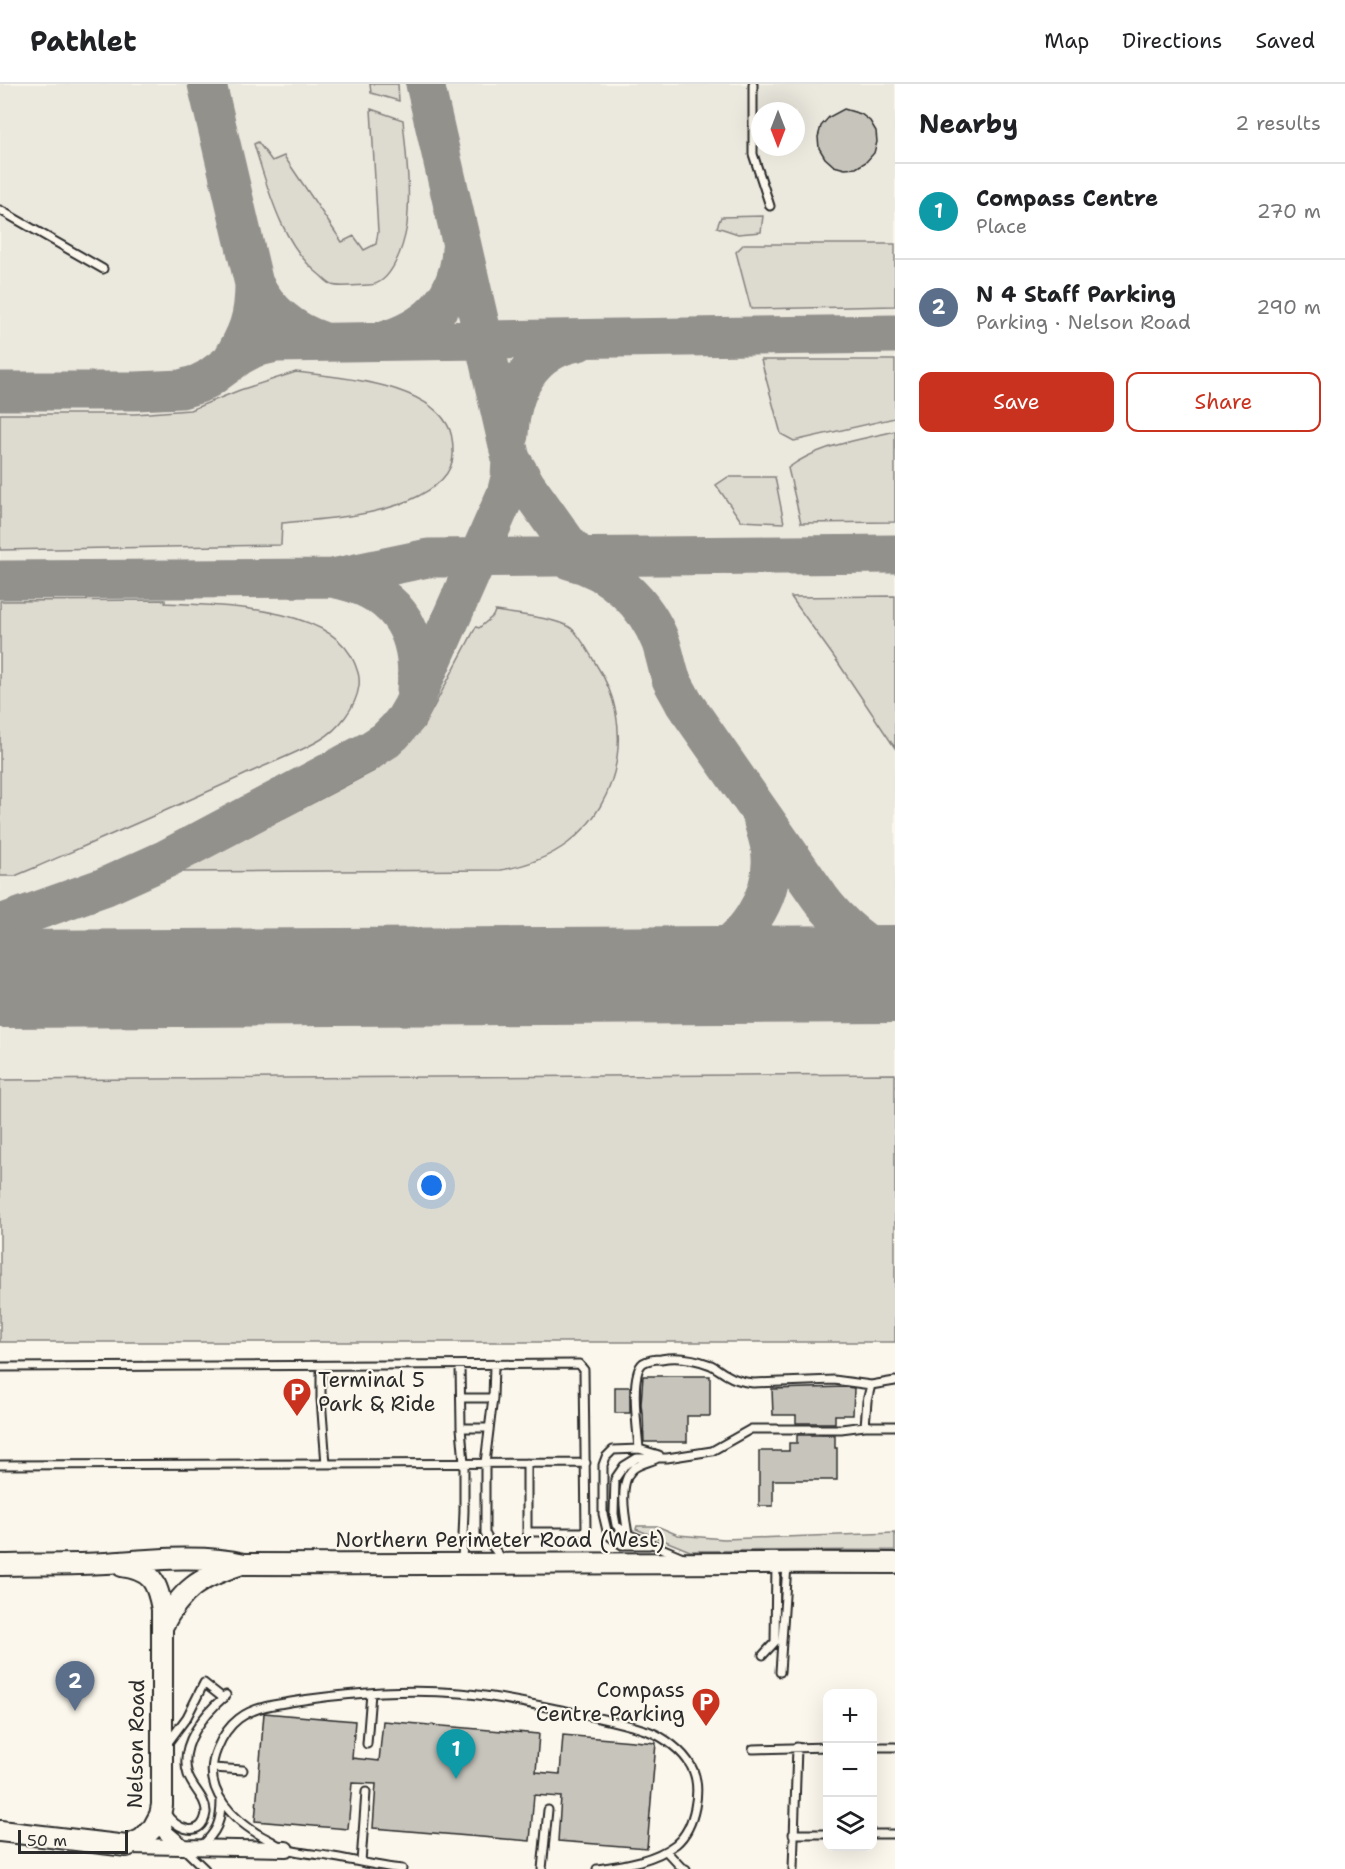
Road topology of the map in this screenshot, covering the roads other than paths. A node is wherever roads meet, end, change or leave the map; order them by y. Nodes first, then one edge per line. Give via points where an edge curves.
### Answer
1 (753, 84) edge
2 (770, 206) dead end
3 (0, 210) edge
4 (104, 269) dead end
5 (460, 1365) junction
6 (494, 1365) junction
7 (321, 1366) junction
8 (0, 1367) edge
9 (895, 1382) edge
10 (871, 1385) junction
11 (461, 1398) junction
12 (493, 1398) junction
13 (865, 1426) junction
14 (895, 1426) edge
15 (460, 1428) junction
16 (489, 1428) junction
17 (639, 1449) junction
18 (667, 1458) junction
19 (464, 1463) junction
20 (485, 1463) junction
21 (527, 1463) junction
22 (586, 1463) junction
23 (326, 1464) junction
24 (0, 1465) edge
25 (653, 1545) junction
26 (782, 1562) junction
27 (105, 1563) junction
28 (895, 1563) edge
29 (244, 1564) junction
30 (507, 1564) junction
31 (696, 1564) junction
32 (0, 1565) edge
33 (462, 1565) junction
34 (162, 1627) junction
35 (763, 1655) dead end
36 (780, 1672) dead end
37 (371, 1693) junction
38 (367, 1744) dead end
39 (797, 1747) junction
40 (823, 1747) edge
41 (877, 1747) edge
42 (895, 1747) edge
43 (753, 1749) dead end
44 (163, 1750) junction
45 (213, 1768) junction
46 (243, 1770) dead end
47 (366, 1792) dead end
48 (221, 1801) junction
49 (162, 1805) junction
50 (548, 1810) dead end
51 (0, 1831) edge
52 (793, 1834) junction
53 (823, 1834) edge
54 (877, 1834) edge
55 (895, 1834) edge
56 (127, 1846) junction
57 (183, 1848) junction
58 (199, 1848) junction
59 (286, 1849) junction
60 (666, 1851) junction
61 (361, 1862) junction
62 (205, 1869) edge
63 (402, 1869) edge
64 (542, 1869) edge
65 (597, 1869) edge
66 (686, 1869) edge
67 (793, 1869) edge

1 - 2 lane via 753,154
3 - 4 lane
5 - 6 lane
5 - 7 lane
5 - 11 lane
6 - 12 lane
6 - 22 lane via 579,1364 584,1370
7 - 8 lane
7 - 23 lane
9 - 10 lane
10 - 13 lane
10 - 17 lane via 834,1380 743,1382 694,1360 655,1359 638,1370
11 - 12 lane
11 - 15 lane
12 - 16 lane
13 - 14 lane
13 - 18 lane via 751,1429 712,1450
15 - 16 lane
15 - 19 lane
16 - 20 lane
17 - 18 lane
17 - 25 lane via 613,1450 606,1457 603,1514 608,1535 622,1545
18 - 25 lane via 637,1458 624,1466 615,1479 616,1525
19 - 20 lane
19 - 23 lane
19 - 33 lane
20 - 21 lane
20 - 30 lane via 485,1533
21 - 22 lane
21 - 22 lane via 527,1532 586,1532
23 - 24 lane
25 - 31 lane
26 - 28 street, Northern Perimeter Road (West)
26 - 31 street, Northern Perimeter Road (West)
26 - 35 lane via 775,1642
26 - 36 lane
27 - 29 street, Northern Perimeter Road (West) via 138,1559 227,1560
27 - 32 street
27 - 34 street, Nelson Road via 141,1570 149,1576 159,1594
29 - 33 street, Northern Perimeter Road (West)
29 - 34 street via 217,1572 194,1586
30 - 31 street, Northern Perimeter Road (West)
30 - 33 street, Northern Perimeter Road (West)
34 - 44 street, Nelson Road
37 - 38 lane
37 - 45 lane via 255,1708 240,1717 220,1741
37 - 60 lane via 460,1693 522,1702 606,1719 662,1738 690,1764 696,1791 694,1814 685,1835
39 - 40 lane
39 - 43 lane
39 - 52 lane
41 - 42 lane
44 - 49 street, Nelson Road
44 - 49 lane via 187,1717 204,1683 224,1697 204,1716 188,1748 188,1774 206,1807 203,1820 190,1830 180,1828
45 - 46 lane
45 - 48 lane
47 - 61 lane
48 - 58 lane via 213,1836
48 - 59 lane via 238,1821
49 - 56 street, Nelson Road via 153,1828
49 - 57 street via 165,1832
50 - 64 lane
51 - 56 street
52 - 53 lane
52 - 67 lane
54 - 55 lane
56 - 57 street
57 - 58 street
57 - 62 lane
58 - 59 street
59 - 61 lane
60 - 65 lane
60 - 66 lane
61 - 63 lane

